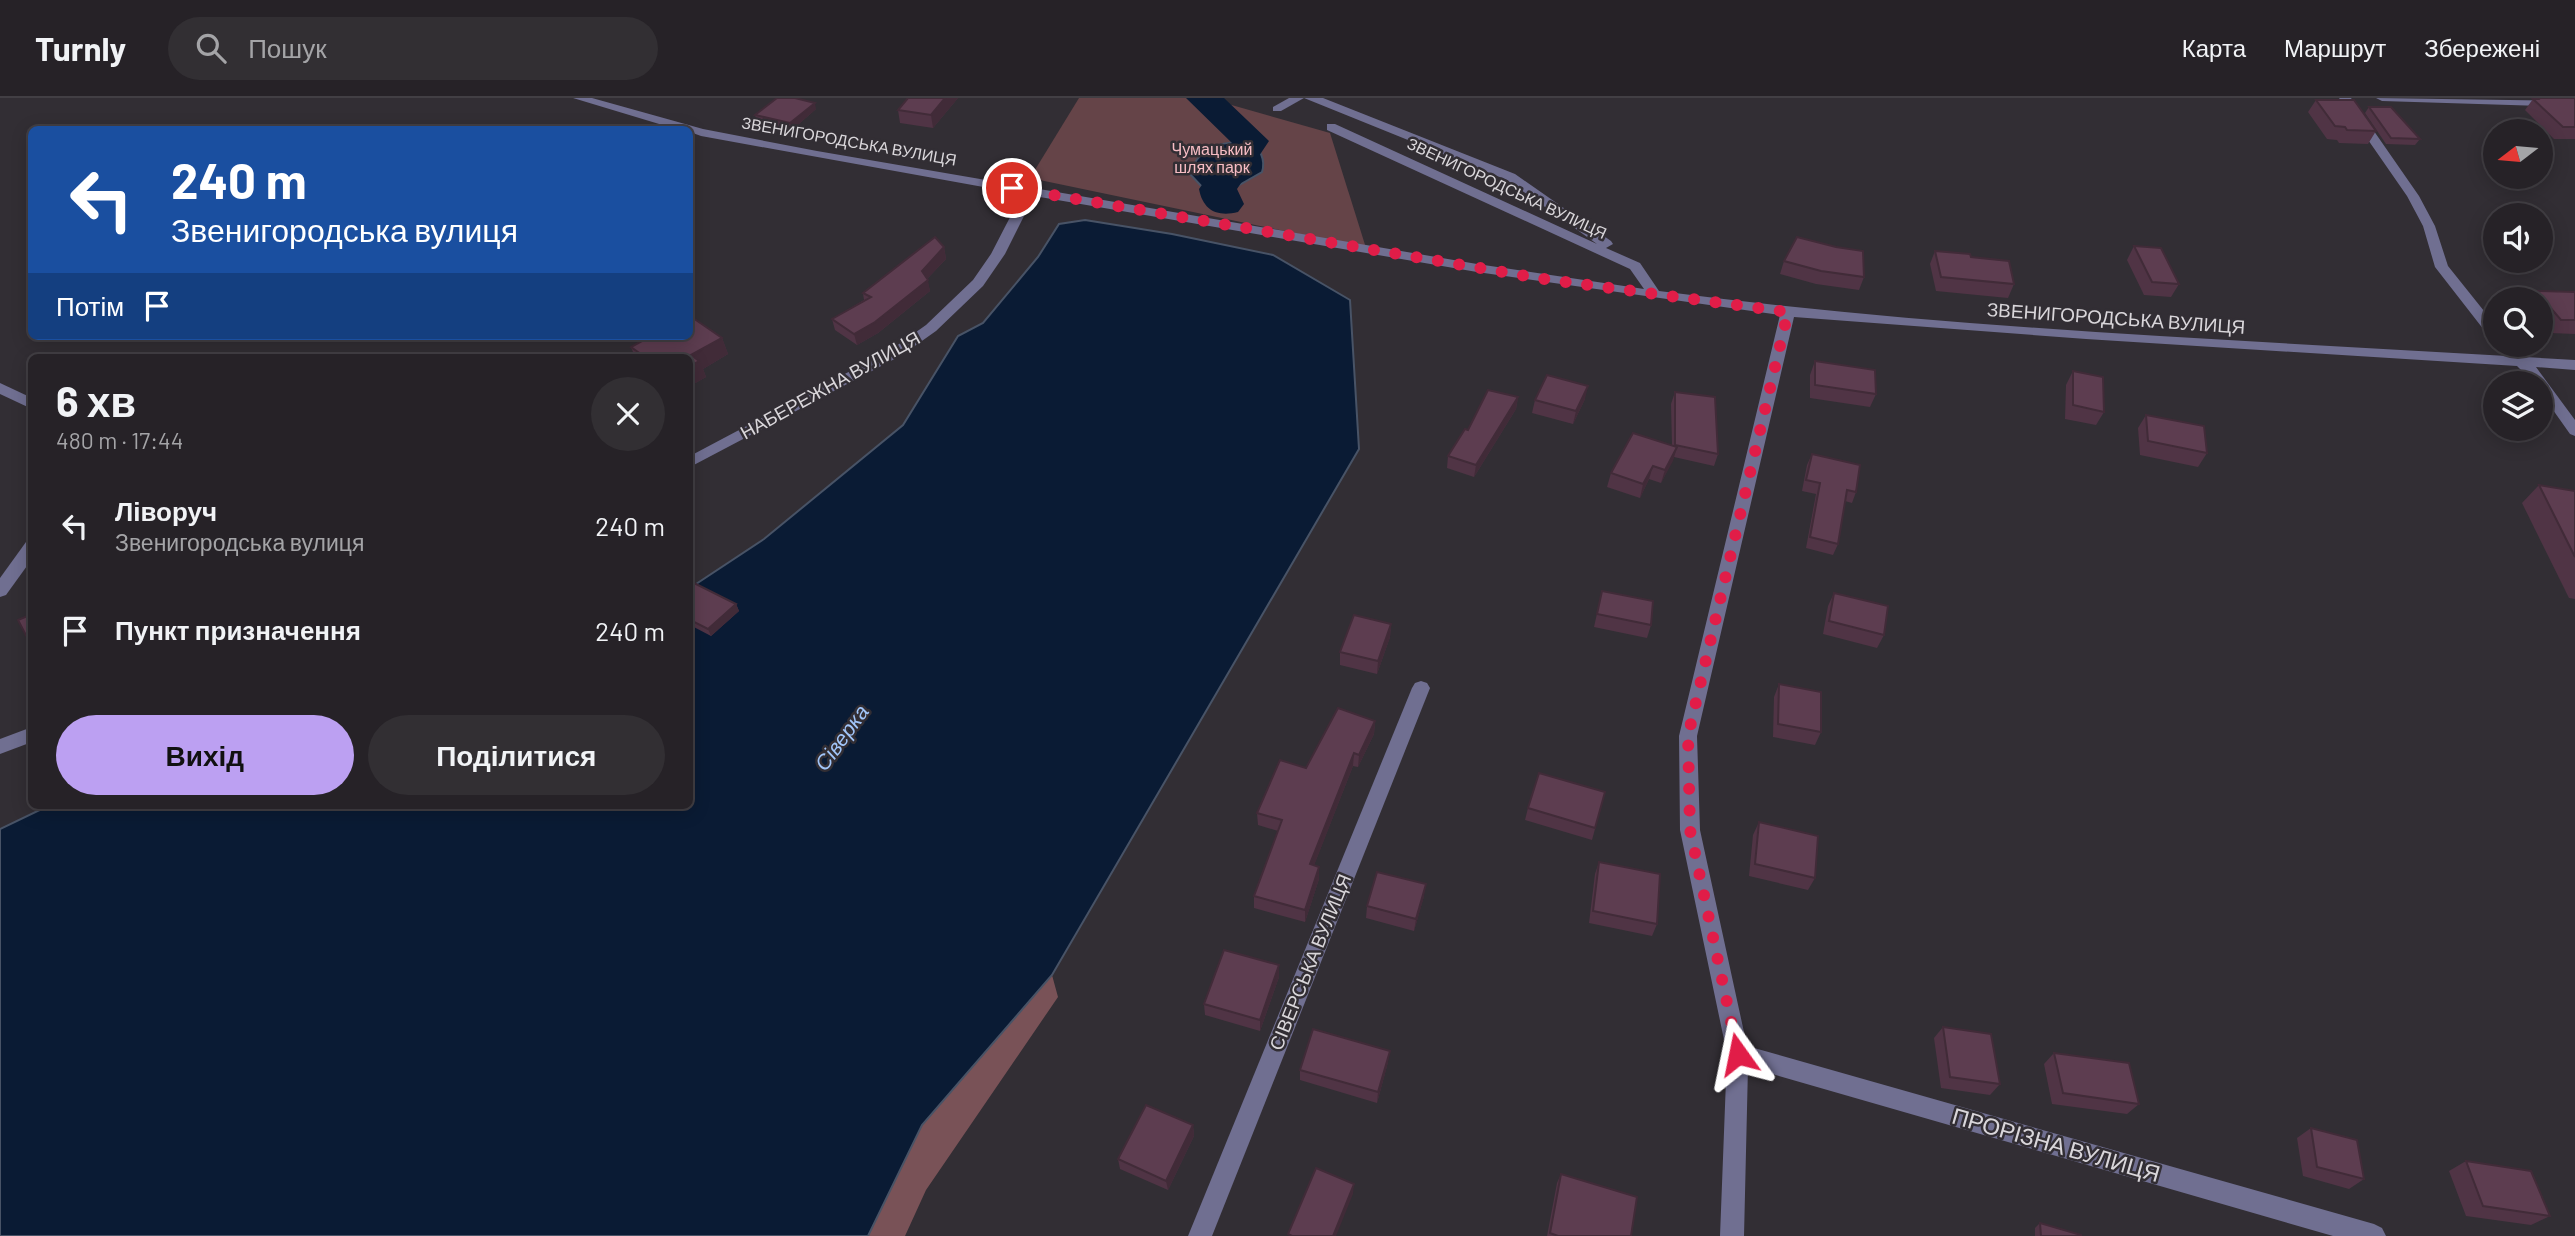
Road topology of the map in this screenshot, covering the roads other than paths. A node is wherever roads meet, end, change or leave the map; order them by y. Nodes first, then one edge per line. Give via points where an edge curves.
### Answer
1 (579, 98) edge
2 (1298, 98) edge
3 (1310, 98) edge
4 (2346, 98) edge
5 (2382, 98) edge
6 (2575, 104) edge
7 (1277, 109) dead end
8 (681, 126) edge
9 (1331, 127) dead end
10 (693, 129) edge
11 (1030, 191) junction
12 (1635, 266) junction
13 (1655, 295) junction
14 (1788, 312) junction
15 (2483, 319) edge
16 (2516, 357) edge
17 (2522, 363) junction
18 (2575, 365) edge
19 (0, 388) edge
20 (28, 402) edge
21 (2575, 432) edge
22 (693, 460) edge
23 (28, 552) edge
24 (0, 591) edge
25 (1421, 688) dead end
26 (28, 736) edge
27 (0, 747) edge
28 (1738, 1054) junction
29 (1200, 1236) edge
30 (1732, 1236) edge
31 (2374, 1236) edge

1 - 8 street, ЗВЕНИГОРОДСЬКА ВУЛИЦЯ
2 - 7 street
3 - 12 street via 1511,177
4 - 15 street via 2417,203 2442,267
5 - 6 street
9 - 12 street, ЗВЕНИГОРОДСЬКА ВУЛИЦЯ
10 - 11 street, ЗВЕНИГОРОДСЬКА ВУЛИЦЯ
11 - 13 street, ЗВЕНИГОРОДСЬКА ВУЛИЦЯ
11 - 22 street, НАБЕРЕЖНА ВУЛИЦЯ via 978,283 931,328 887,358
12 - 13 street
13 - 14 street, ЗВЕНИГОРОДСЬКА ВУЛИЦЯ
14 - 17 street, ЗВЕНИГОРОДСЬКА ВУЛИЦЯ
14 - 28 street via 1688,736 1690,830
16 - 17 street
17 - 18 street, ЗВЕНИГОРОДСЬКА ВУЛИЦЯ
17 - 21 street
19 - 20 street
23 - 24 street
25 - 29 street, СІВЕРСЬКА ВУЛИЦЯ
26 - 27 street
28 - 30 street
28 - 31 street, ПРОРІЗНА ВУЛИЦЯ

